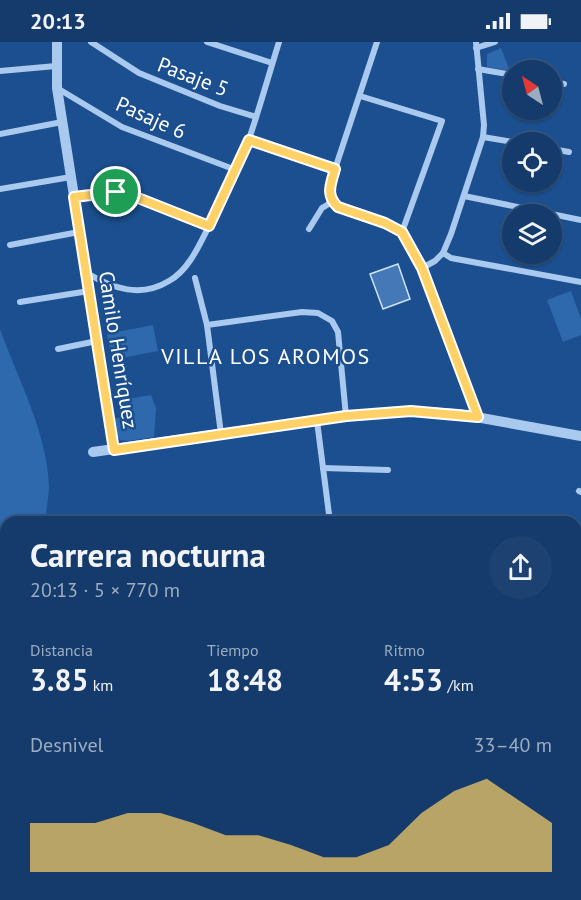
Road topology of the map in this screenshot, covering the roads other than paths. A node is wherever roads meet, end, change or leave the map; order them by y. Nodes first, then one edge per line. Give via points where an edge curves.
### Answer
1 (57, 42) edge
2 (91, 42) edge
3 (207, 42) edge
4 (279, 42) edge
5 (376, 42) edge
6 (495, 42) edge
7 (476, 45) edge
8 (272, 63) junction
9 (56, 66) junction
10 (477, 69) junction
11 (0, 71) edge
12 (502, 73) edge
13 (57, 88) junction
14 (360, 96) junction
15 (255, 117) junction
16 (62, 122) junction
17 (0, 134) edge
18 (483, 138) junction
19 (249, 140) junction
20 (502, 141) edge
21 (562, 151) edge
22 (569, 152) dead end
23 (335, 169) junction
24 (236, 170) junction
25 (70, 177) junction
26 (0, 189) edge
27 (464, 196) junction
28 (74, 197) junction
29 (332, 202) junction
30 (581, 220) edge
31 (209, 226) junction
32 (309, 229) dead end
33 (80, 232) junction
34 (402, 232) junction
35 (10, 245) dead end
36 (443, 254) junction
37 (422, 268) junction
38 (87, 273) junction
39 (195, 278) dead end
40 (581, 282) edge
41 (90, 291) junction
42 (20, 302) dead end
43 (207, 325) junction
44 (97, 341) junction
45 (58, 349) dead end
46 (346, 416) junction
47 (478, 417) junction
48 (317, 421) junction
49 (221, 435) junction
50 (581, 436) edge
51 (114, 450) junction
52 (93, 452) dead end
53 (323, 468) junction
54 (388, 470) dead end
55 (329, 516) edge

1 - 9 street, Camilo Henríquez
2 - 15 street, Pasaje 5 via 139,73
3 - 8 street
4 - 8 street
5 - 14 street
6 - 7 street
7 - 10 street
8 - 15 street
9 - 11 street
9 - 13 street, Camilo Henríquez
10 - 12 street
10 - 18 street
13 - 16 street, Camilo Henríquez
13 - 24 street, Pasaje 6 via 122,127
14 - 23 street
14 - 34 street via 442,121
15 - 19 street
16 - 17 street
16 - 25 street, Camilo Henríquez
18 - 20 street
18 - 27 street
19 - 23 street
19 - 24 street
21 - 22 street
23 - 29 street via 329,190
24 - 31 street
25 - 26 street
25 - 28 street, Camilo Henríquez
27 - 30 street
27 - 36 street
28 - 31 street via 128,194
28 - 33 street, Camilo Henríquez
29 - 32 street via 322,208
29 - 34 street
31 - 38 street via 190,261 179,274 159,286 136,291 115,288
33 - 35 street
33 - 38 street, Camilo Henríquez
34 - 37 street
36 - 37 street
36 - 40 street
37 - 47 street
38 - 41 street, Camilo Henríquez
39 - 43 street
41 - 42 street
41 - 44 street, Camilo Henríquez
43 - 46 street via 302,312 327,316 338,332
43 - 49 street
44 - 45 street
44 - 51 street, Camilo Henríquez
46 - 47 street via 411,411
46 - 48 street
47 - 50 street
48 - 49 street
48 - 53 street
49 - 51 street
51 - 52 street
53 - 54 street
53 - 55 street

